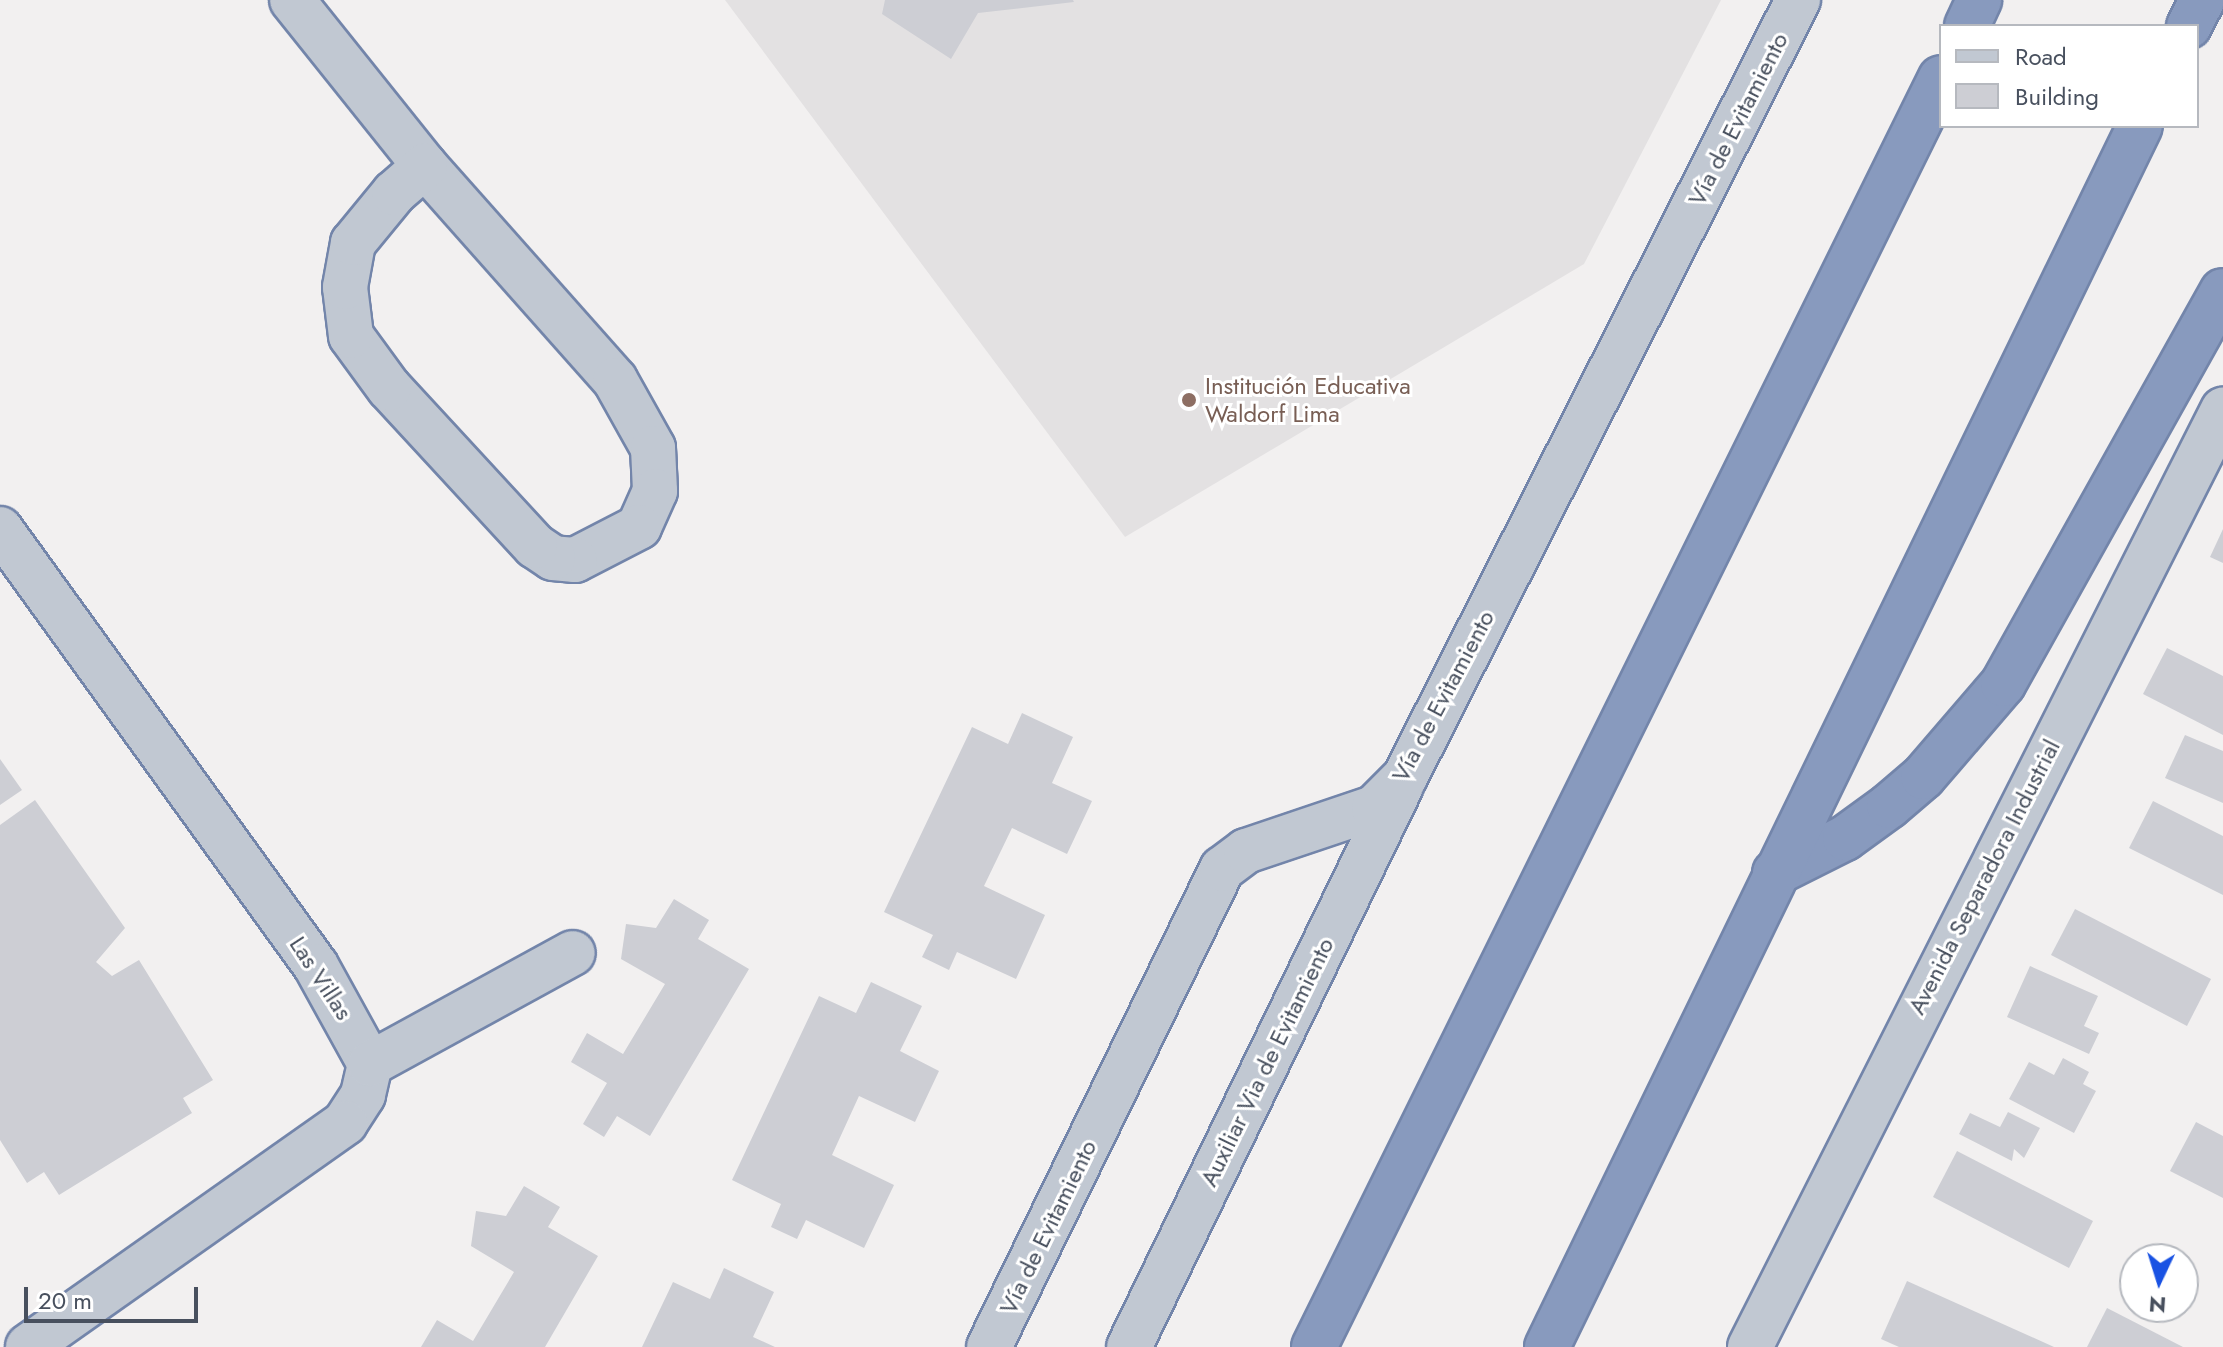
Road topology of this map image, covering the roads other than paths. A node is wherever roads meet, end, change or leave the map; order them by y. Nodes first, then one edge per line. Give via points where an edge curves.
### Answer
1 (292, 0) edge
2 (1798, 0) edge
3 (1979, 0) edge
4 (2202, 0) edge
5 (1968, 24) edge
6 (2190, 24) edge
7 (1939, 82) edge
8 (2139, 128) edge
9 (425, 166) junction
10 (2223, 291) edge
11 (2223, 410) edge
12 (0, 529) edge
13 (1405, 777) junction
14 (1775, 873) junction
15 (573, 953) dead end
16 (370, 1064) junction
17 (1354, 1267) junction
18 (28, 1347) edge
19 (989, 1347) edge
20 (1129, 1347) edge
21 (1314, 1347) edge
22 (1337, 1347) edge
23 (1547, 1347) edge
24 (1750, 1347) edge

1 - 9 street
2 - 13 street, Vía de Evitamiento
3 - 5 highway
4 - 6 highway
7 - 17 highway
8 - 14 highway
9 - 9 street via 615,380 653,448 655,491 639,527 575,560 553,558 535,546 389,388 351,336 345,287 353,243 394,193
10 - 14 highway via 2003,684 1923,777 1889,806 1845,838
11 - 24 street, Avenida Separadora Industrial
12 - 16 street, Las Villas via 316,966
13 - 19 street, Vía de Evitamiento via 1374,808 1246,851 1222,869
13 - 20 street, Auxiliar Via de Evitamiento
14 - 23 highway
15 - 16 street
16 - 18 street via 363,1095 345,1123
17 - 21 highway
17 - 22 street

